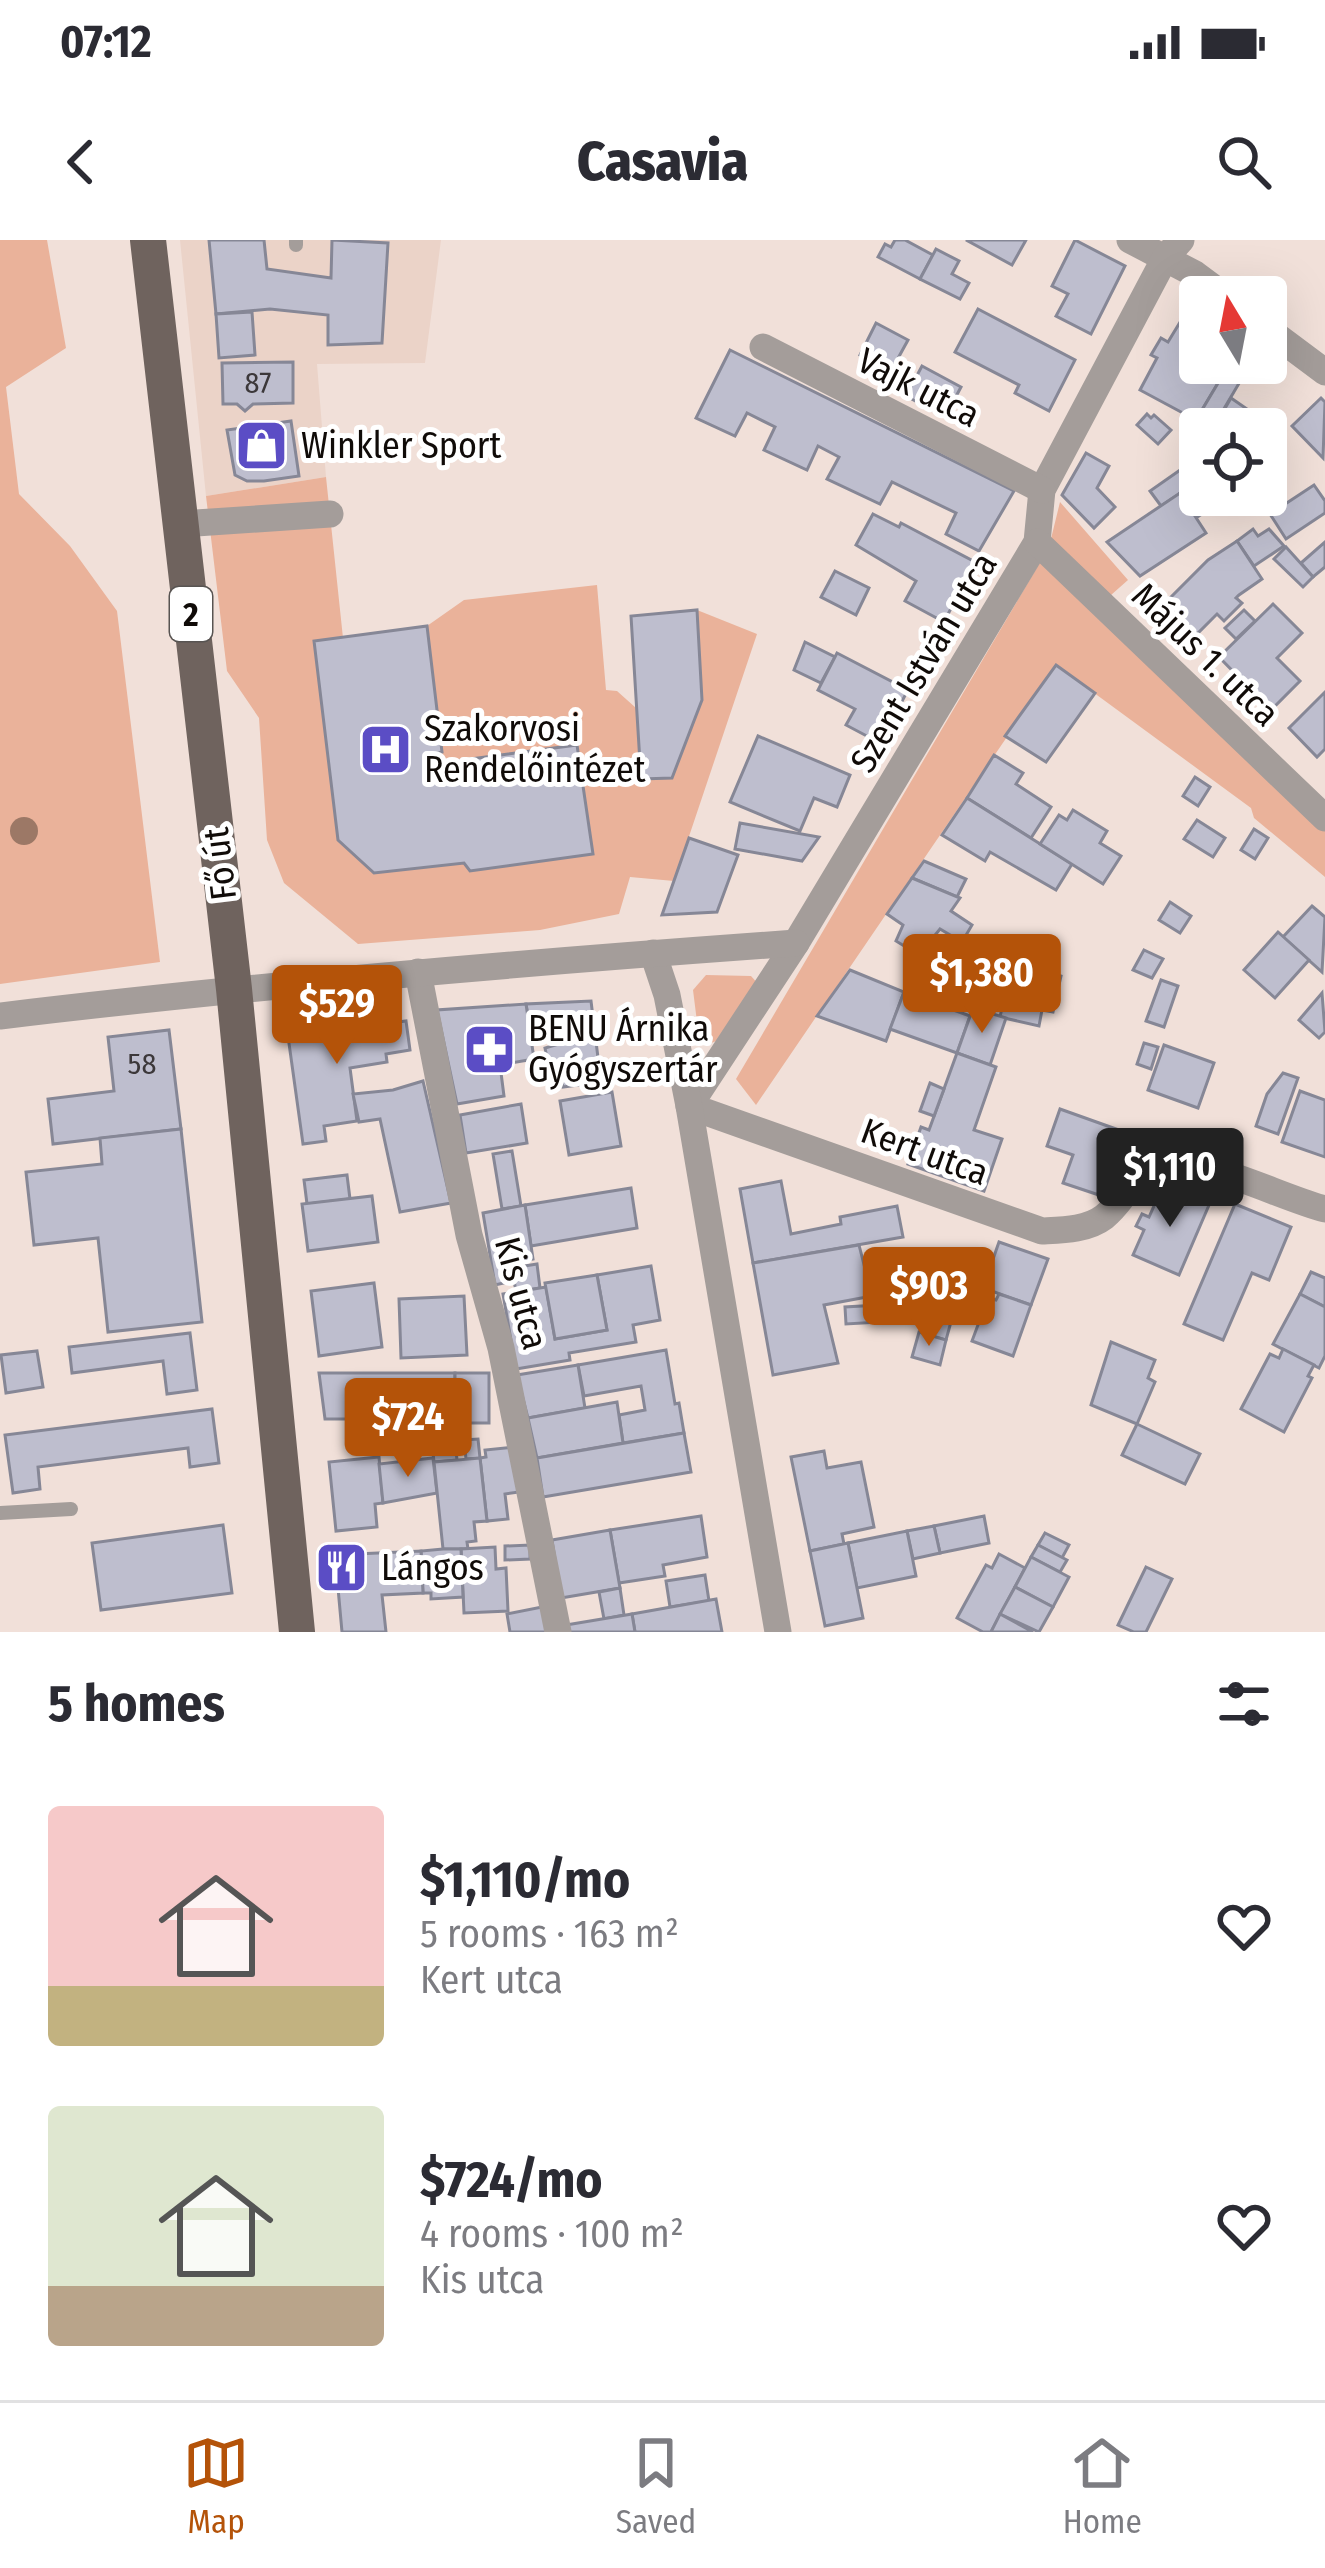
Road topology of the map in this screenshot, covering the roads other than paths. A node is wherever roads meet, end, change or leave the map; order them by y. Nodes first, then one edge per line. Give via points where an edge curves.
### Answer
1 (148, 240) edge
2 (1130, 240) edge
3 (1173, 249) edge
4 (1203, 276) edge
5 (1287, 344) edge
6 (763, 347) dead end
7 (1325, 373) edge
8 (1042, 490) junction
9 (330, 514) dead end
10 (181, 524) junction
11 (1037, 542) junction
12 (1325, 818) edge
13 (796, 943) junction
14 (653, 953) junction
15 (418, 972) junction
16 (234, 989) junction
17 (0, 1016) edge
18 (689, 1106) junction
19 (1325, 1209) edge
20 (71, 1509) dead end
21 (0, 1513) edge
22 (775, 1618) edge
23 (297, 1632) edge
24 (558, 1632) edge
25 (792, 1632) edge

1 - 10 main road, Fő út / 2
2 - 3 street
3 - 4 street
3 - 8 street, Szent István utca
5 - 7 street
6 - 8 street, Vajk utca
8 - 11 street, Szent István utca
9 - 10 street
10 - 16 main road, Fő út / 2
11 - 12 street, Május 1. utca
11 - 13 street, Szent István utca
13 - 14 street
13 - 18 street, Szent István utca
14 - 15 street
14 - 18 street
15 - 16 street
15 - 24 street, Kis utca
16 - 17 street
16 - 23 main road, Fő út / 2
18 - 19 street, Kert utca via 1042,1231 1103,1218 1140,1174 1185,1162
18 - 22 street
20 - 21 lane
22 - 25 street

